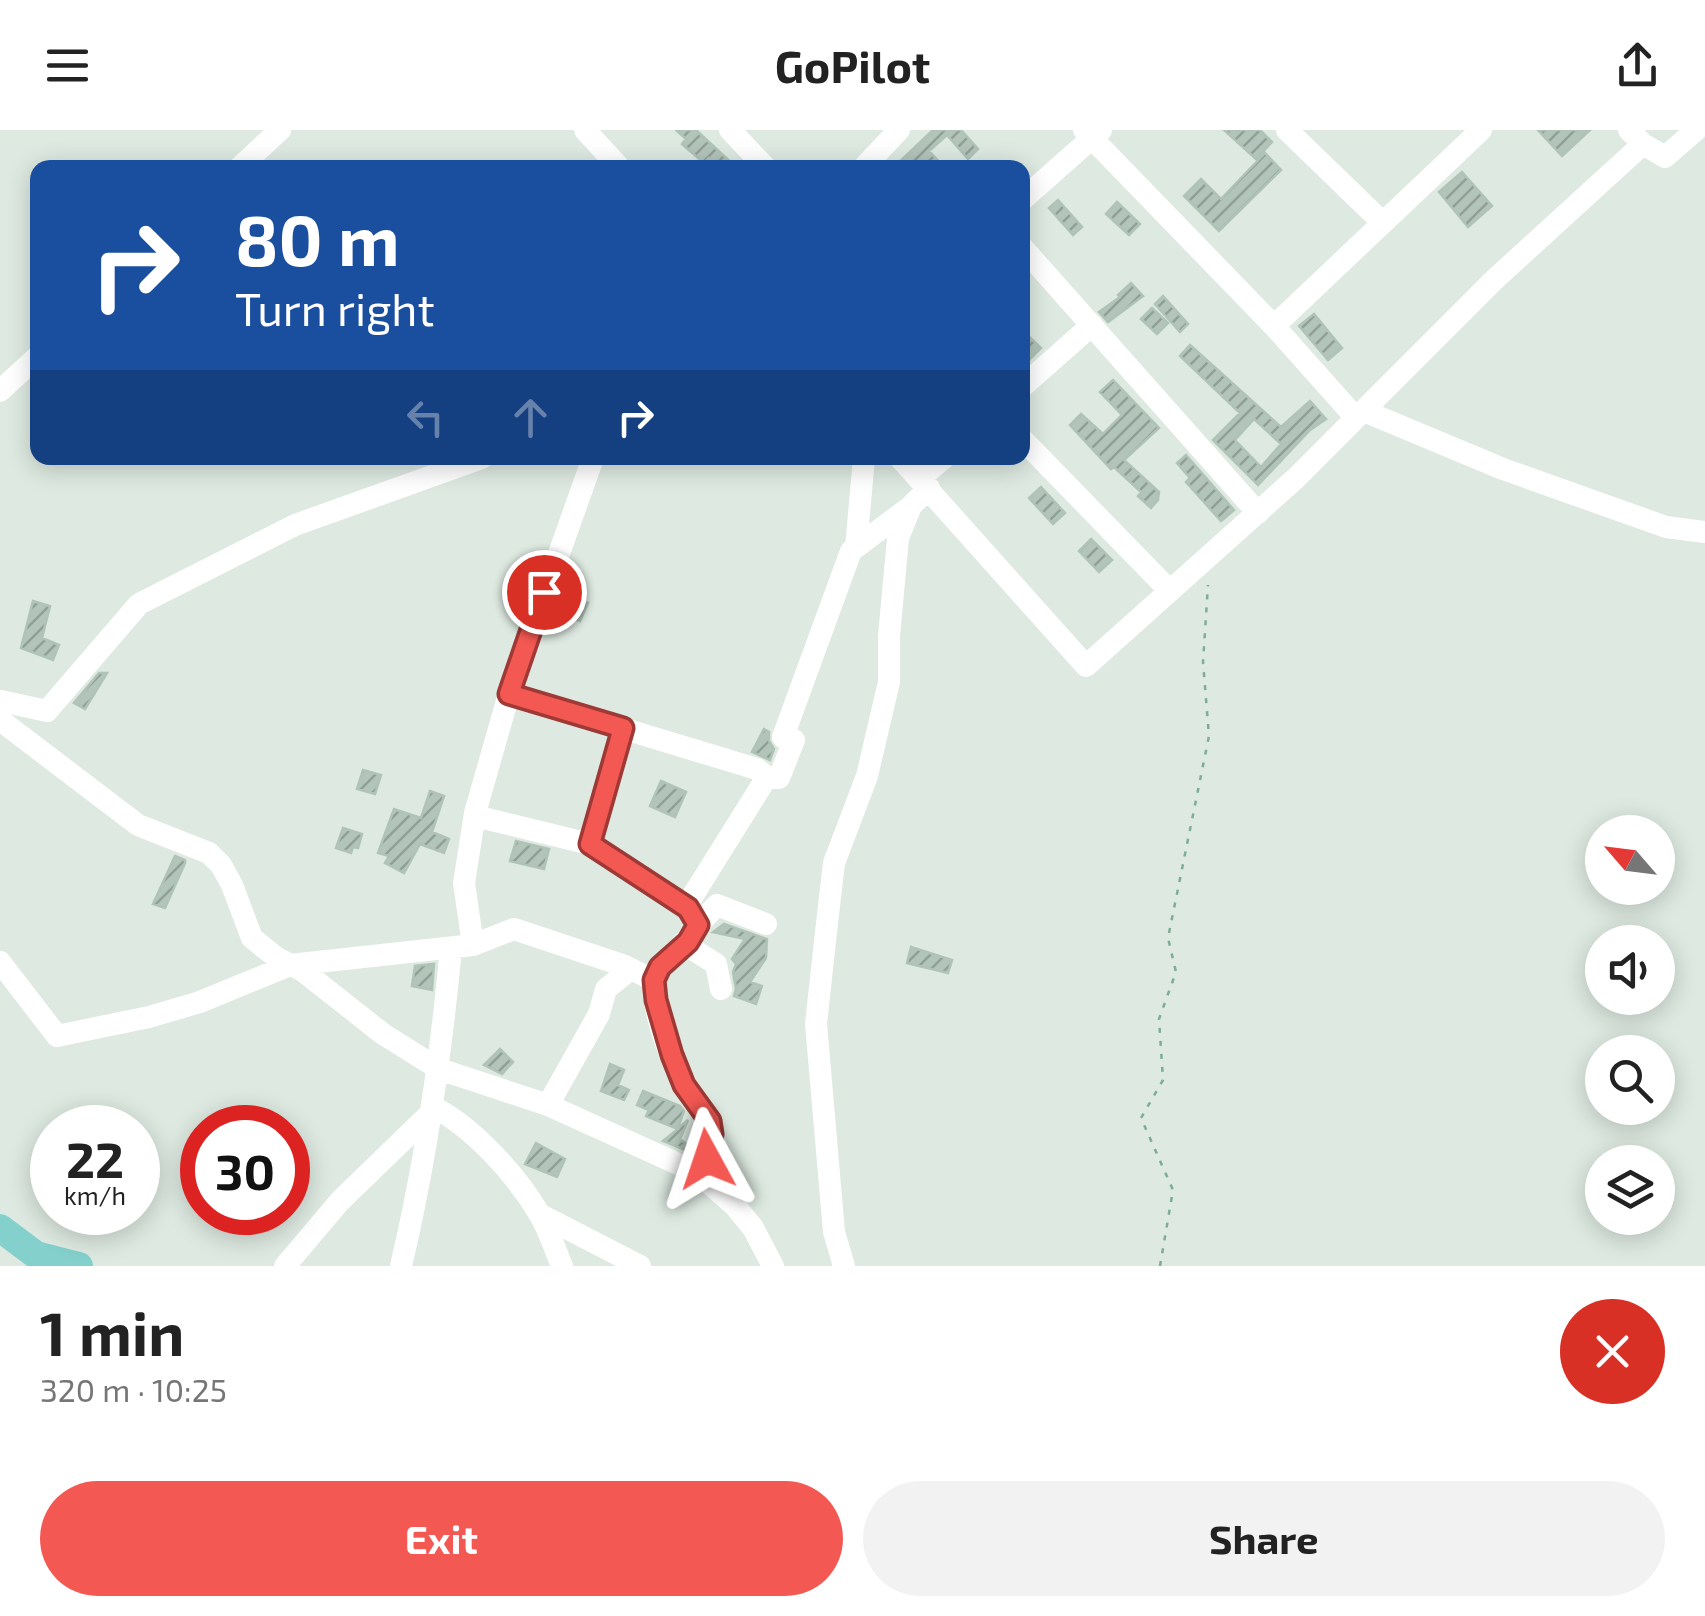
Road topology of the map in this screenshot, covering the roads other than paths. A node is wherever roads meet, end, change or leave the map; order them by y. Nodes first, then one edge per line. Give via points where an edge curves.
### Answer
1 (280, 130) edge
2 (585, 130) edge
3 (730, 130) edge
4 (899, 130) edge
5 (1482, 130) edge
6 (1696, 130) edge
7 (1295, 132) edge
8 (1092, 133) edge
9 (1636, 137) edge
10 (248, 160) edge
11 (613, 160) edge
12 (758, 160) edge
13 (871, 160) edge
14 (1030, 192) edge
15 (1382, 222) junction
16 (1030, 256) edge
17 (1092, 325) junction
18 (1274, 326) junction
19 (30, 363) edge
20 (1030, 380) edge
21 (0, 391) edge
22 (1360, 415) junction
23 (1030, 447) edge
24 (462, 465) edge
25 (591, 465) edge
26 (863, 465) edge
27 (907, 465) edge
28 (939, 465) edge
29 (925, 483) junction
30 (911, 506) junction
31 (1258, 513) junction
32 (1705, 532) edge
33 (856, 547) junction
34 (1170, 591) junction
35 (509, 694) junction
36 (0, 704) edge
37 (0, 720) edge
38 (623, 728) junction
39 (767, 777) junction
40 (475, 816) junction
41 (590, 844) junction
42 (766, 924) dead end
43 (691, 926) junction
44 (462, 946) junction
45 (0, 962) edge
46 (290, 965) junction
47 (631, 969) junction
48 (654, 980) junction
49 (721, 989) dead end
50 (439, 1068) junction
51 (548, 1105) junction
52 (432, 1111) junction
53 (698, 1172) junction
54 (539, 1214) junction
55 (285, 1266) edge
56 (401, 1266) edge
57 (562, 1266) edge
58 (640, 1266) edge
59 (773, 1266) edge
60 (844, 1266) edge

1 - 10 street
2 - 11 street
3 - 12 street
4 - 13 street
5 - 15 street
6 - 9 street via 1666,157
7 - 15 street
8 - 14 street
8 - 18 street
9 - 22 street
15 - 18 street
16 - 17 street
17 - 20 street
17 - 31 street
18 - 22 street
19 - 21 street
22 - 31 street
22 - 32 street via 1666,526
23 - 34 street
24 - 36 street via 295,525 139,604 47,711
25 - 35 street
26 - 33 street
27 - 29 street
28 - 29 street
29 - 30 street
29 - 34 street via 1086,666
30 - 33 street
30 - 60 street via 898,538 889,682 867,776 834,863 816,1024 834,1232
31 - 34 street
33 - 39 street via 783,737 794,740 780,778
35 - 38 street
35 - 40 street
37 - 46 street via 138,825 209,854 222,865 252,938
38 - 39 street
38 - 41 street
39 - 43 street via 686,905
40 - 41 street
40 - 44 street
41 - 43 street
42 - 43 street via 717,906
43 - 48 street
43 - 49 street via 716,964
44 - 46 street
44 - 47 street via 514,929
44 - 50 street
45 - 46 street via 57,1036 200,1002
46 - 50 street
47 - 48 street
47 - 51 street via 606,989 600,1014
48 - 53 street via 672,1055 710,1121 707,1159
50 - 51 street
50 - 52 street
51 - 53 street
52 - 54 street via 454,1118 483,1142
52 - 55 street
52 - 56 street
53 - 59 street via 744,1217
54 - 57 street
54 - 58 street

